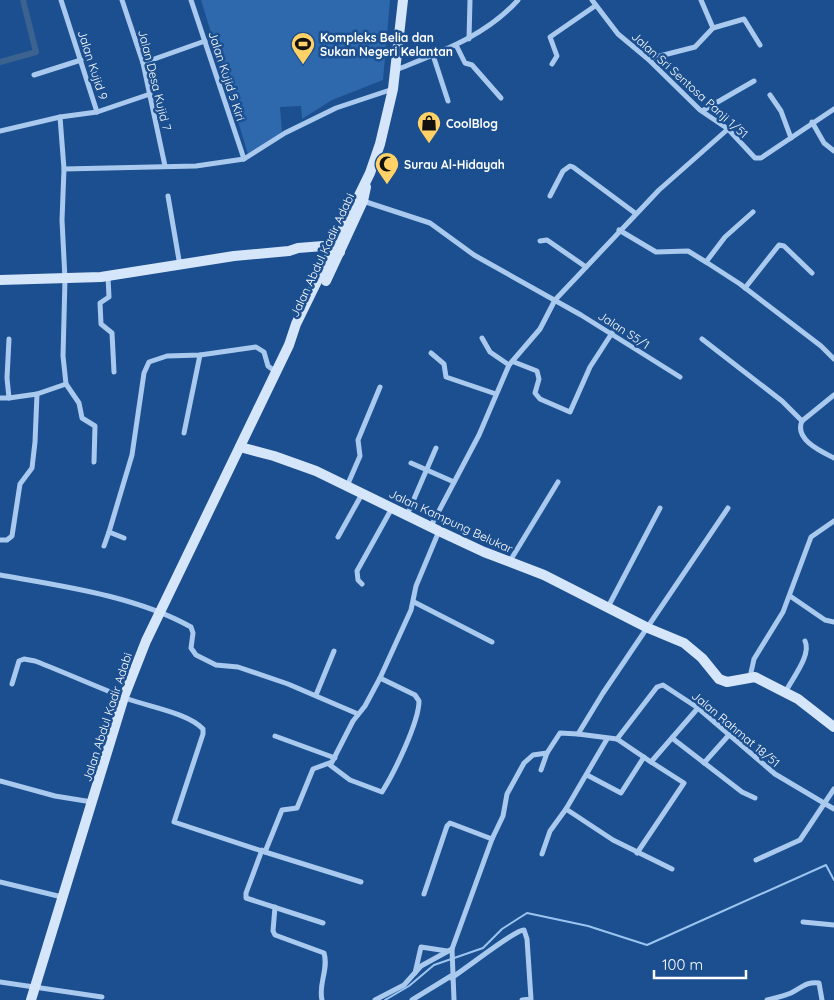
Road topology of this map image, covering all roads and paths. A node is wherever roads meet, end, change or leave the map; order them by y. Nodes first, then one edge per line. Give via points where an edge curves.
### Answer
1 (61, 0) edge
2 (122, 0) edge
3 (191, 0) edge
4 (403, 0) edge
5 (470, 0) edge
6 (592, 0) edge
7 (701, 0) edge
8 (516, 1) edge
9 (595, 6) junction
10 (713, 28) junction
11 (469, 39) junction
12 (205, 41) junction
13 (456, 45) junction
14 (760, 45) dead end
15 (433, 55) junction
16 (648, 59) junction
17 (81, 60) junction
18 (143, 63) junction
19 (552, 64) dead end
20 (396, 70) junction
21 (34, 75) dead end
22 (754, 82) dead end
23 (394, 89) junction
24 (150, 94) junction
25 (770, 95) dead end
26 (501, 98) dead end
27 (448, 101) dead end
28 (834, 109) edge
29 (702, 111) junction
30 (97, 112) junction
31 (60, 117) junction
32 (812, 122) junction
33 (728, 129) junction
34 (0, 131) edge
35 (791, 138) junction
36 (834, 151) edge
37 (244, 159) junction
38 (165, 166) junction
39 (64, 168) junction
40 (370, 172) junction
41 (168, 196) dead end
42 (550, 196) dead end
43 (362, 201) junction
44 (753, 212) dead end
45 (635, 213) junction
46 (619, 230) junction
47 (540, 241) dead end
48 (335, 253) junction
49 (706, 262) junction
50 (180, 266) junction
51 (586, 267) junction
52 (812, 273) dead end
53 (108, 277) junction
54 (65, 279) junction
55 (0, 280) edge
56 (745, 288) junction
57 (555, 300) junction
58 (612, 333) junction
59 (482, 338) dead end
60 (9, 339) dead end
61 (702, 340) dead end
62 (431, 354) dead end
63 (200, 355) junction
64 (834, 359) edge
65 (512, 364) junction
66 (114, 372) dead end
67 (276, 372) junction
68 (680, 377) dead end
69 (66, 384) junction
70 (380, 387) dead end
71 (37, 394) junction
72 (496, 394) junction
73 (834, 395) edge
74 (0, 398) edge
75 (9, 398) junction
76 (802, 421) junction
77 (184, 433) dead end
78 (240, 448) junction
79 (436, 448) dead end
80 (834, 458) edge
81 (94, 462) dead end
82 (411, 463) dead end
83 (426, 470) junction
84 (454, 482) junction
85 (558, 482) dead end
86 (347, 486) junction
87 (362, 493) junction
88 (392, 508) junction
89 (660, 508) dead end
90 (728, 508) dead end
91 (407, 515) junction
92 (834, 522) edge
93 (435, 529) junction
94 (109, 532) junction
95 (338, 537) dead end
96 (124, 538) dead end
97 (0, 540) edge
98 (104, 546) dead end
99 (510, 561) junction
100 (0, 575) edge
101 (362, 584) dead end
102 (790, 596) junction
103 (414, 602) junction
104 (608, 607) junction
105 (158, 613) junction
106 (834, 622) edge
107 (648, 628) junction
108 (805, 641) dead end
109 (492, 642) dead end
110 (334, 651) dead end
111 (750, 677) junction
112 (380, 678) junction
113 (12, 684) dead end
114 (784, 694) junction
115 (316, 695) junction
116 (124, 697) junction
117 (698, 708) junction
118 (358, 714) junction
119 (834, 727) edge
120 (578, 734) junction
121 (275, 736) dead end
122 (728, 736) junction
123 (672, 738) junction
124 (607, 739) junction
125 (616, 739) junction
126 (547, 753) junction
127 (644, 757) junction
128 (335, 758) junction
129 (652, 762) junction
130 (704, 763) junction
131 (330, 765) junction
132 (542, 770) dead end
133 (588, 775) junction
134 (0, 781) edge
135 (834, 788) edge
136 (755, 798) dead end
137 (93, 802) junction
138 (824, 804) junction
139 (566, 809) junction
140 (834, 809) edge
141 (492, 839) junction
142 (263, 851) junction
143 (638, 853) junction
144 (542, 854) dead end
145 (756, 860) dead end
146 (672, 869) dead end
147 (0, 882) edge
148 (361, 882) dead end
149 (424, 894) dead end
150 (62, 897) junction
151 (275, 907) junction
152 (803, 922) dead end
153 (323, 923) dead end
154 (834, 925) edge
155 (450, 951) junction
156 (415, 973) junction
157 (451, 975) junction
158 (0, 982) edge
159 (33, 988) junction
160 (102, 997) dead end
161 (30, 1000) edge
162 (322, 1000) edge
163 (376, 1000) edge
164 (412, 1000) edge
165 (454, 1000) edge
166 (522, 1000) edge
167 (532, 1000) edge
168 (767, 1000) edge
169 (822, 1000) edge

1 - 17 street, Jalan Kujid 9
2 - 18 street, Jalan Desa Kujid 7
3 - 12 street, Jalan Kujid 5 Kiri
4 - 20 main road, Jalan Abdul Kadir Adabi
5 - 11 street
6 - 9 street, Jalan Sri Sentosa Panji 1/51
7 - 10 street
8 - 11 street
9 - 16 street, Jalan Sri Sentosa Panji 1/51 via 618,34
9 - 19 street via 550,38 557,54
10 - 14 street via 746,19
10 - 16 street via 695,47
11 - 13 street
12 - 18 street
12 - 37 street, Jalan Kujid 5 Kiri
13 - 15 street
13 - 26 street via 465,63 472,65
15 - 20 street
15 - 27 street
16 - 29 street, Jalan Sri Sentosa Panji 1/51
17 - 21 street
17 - 30 street, Jalan Kujid 9
18 - 24 street, Jalan Desa Kujid 7
20 - 23 main road, Jalan Abdul Kadir Adabi
22 - 29 street
23 - 37 street via 336,108 285,133
23 - 40 main road, Jalan Abdul Kadir Adabi via 384,134
24 - 30 street, Jalan Kujid 9
24 - 38 street, Jalan Desa Kujid 7
25 - 35 street
28 - 32 street, Jalan Sri Sentosa Panji 1/51
29 - 33 street, Jalan Sri Sentosa Panji 1/51
30 - 31 street
31 - 34 street
31 - 39 street
32 - 35 street, Jalan Sri Sentosa Panji 1/51
32 - 36 street via 824,143
33 - 35 street, Jalan Sri Sentosa Panji 1/51 via 758,159
33 - 45 street
37 - 38 street via 196,166
38 - 39 street
39 - 54 street
40 - 43 main road, Jalan Abdul Kadir Adabi
40 - 48 main road, Jalan Abdul Kadir Adabi
41 - 50 street
42 - 45 street via 563,171 573,167
43 - 48 main road, Jalan Abdul Kadir Adabi
43 - 57 street, Jalan S5/1 via 430,223 474,255
44 - 49 street via 725,238
45 - 46 street
46 - 49 street via 656,252 688,250
46 - 51 street
47 - 51 street via 547,240
48 - 50 main road via 298,248
48 - 67 main road, Jalan Abdul Kadir Adabi via 302,327
49 - 56 street
50 - 53 main road
51 - 57 street
52 - 56 street via 779,244
53 - 54 main road
53 - 66 street via 109,297 100,303 101,324 112,333
54 - 55 main road
54 - 69 street via 63,356
56 - 64 street
57 - 58 street, Jalan S5/1
57 - 65 street via 540,329
58 - 65 street via 590,367 570,412 540,399 535,393 539,379 537,371
58 - 68 street, Jalan S5/1
59 - 65 street via 490,352
60 - 75 street via 6,378
61 - 76 street via 782,401
62 - 72 street via 444,364 446,377
63 - 67 street via 256,347 264,352 268,366
63 - 77 street
63 - 94 street via 168,356 149,362 144,373 132,455
65 - 72 street
67 - 78 main road, Jalan Abdul Kadir Adabi
69 - 71 street
69 - 81 street via 79,403 82,418 95,426
70 - 86 street via 358,441 360,456
71 - 75 street
71 - 97 street via 32,468 20,484 12,536
72 - 84 street
73 - 76 street
74 - 75 street
76 - 80 street via 801,434
78 - 86 main road, Jalan Kampung Belukar via 274,456
78 - 105 main road, Jalan Abdul Kadir Adabi
79 - 83 street
82 - 83 street
83 - 84 street
83 - 91 street
84 - 93 street
85 - 99 street
86 - 87 main road, Jalan Kampung Belukar
87 - 88 main road, Jalan Kampung Belukar
87 - 95 street
88 - 91 main road, Jalan Kampung Belukar
88 - 101 street via 357,571
89 - 104 street
90 - 107 street
91 - 93 main road, Jalan Kampung Belukar
92 - 102 street via 811,537
93 - 99 main road, Jalan Kampung Belukar
93 - 103 street via 416,586
94 - 96 street
94 - 98 street
99 - 104 main road, Jalan Kampung Belukar
100 - 105 street via 95,592
102 - 106 street
102 - 111 street via 784,612 752,662
103 - 109 street
103 - 112 street
104 - 107 main road, Jalan Kampung Belukar
105 - 115 street via 191,627 191,648 196,655
105 - 116 main road, Jalan Abdul Kadir Adabi
107 - 111 main road, Jalan Kampung Belukar via 684,643 719,679 727,682
107 - 120 street
108 - 114 street via 806,654
110 - 115 street
111 - 114 main road
112 - 118 street
112 - 131 street via 415,695 419,701 405,745 387,784 382,792 350,780
113 - 116 street via 17,664 24,659
114 - 119 main road via 798,699
115 - 118 street
116 - 137 main road, Jalan Abdul Kadir Adabi
116 - 142 street via 176,714 203,729 174,822
117 - 122 street, Jalan Rahmat 18/51
117 - 123 street
117 - 125 street, Jalan Rahmat 18/51 via 663,685 657,686
118 - 128 street
120 - 124 street
120 - 126 street via 560,732
121 - 128 street
122 - 130 street
122 - 138 street, Jalan Rahmat 18/51 via 775,774
123 - 129 street
123 - 130 street
124 - 125 street
124 - 133 street
125 - 127 street
126 - 132 street
126 - 141 street via 533,755 524,763 507,794 504,816
127 - 129 street
127 - 133 street via 621,793
128 - 131 street
129 - 143 street via 684,783
130 - 136 street
131 - 142 street via 313,769 297,808 282,810
133 - 139 street
134 - 137 street via 55,796
135 - 138 street
137 - 150 main road, Jalan Abdul Kadir Adabi
138 - 140 street, Jalan Rahmat 18/51
138 - 145 street via 800,840
139 - 143 street
139 - 144 street via 550,831
141 - 149 street via 450,823
141 - 155 street
142 - 148 street
142 - 151 street via 245,896
143 - 146 street
147 - 150 street
150 - 159 main road, Jalan Abdul Kadir Adabi
151 - 153 street
151 - 162 street via 272,931 275,935 324,953
152 - 154 street
155 - 156 street via 421,966
155 - 156 street via 421,947
155 - 157 street
156 - 163 street via 404,985
157 - 164 street
157 - 165 street
157 - 167 street via 481,959 514,932 524,930
158 - 159 street
159 - 160 street
159 - 161 main road, Jalan Abdul Kadir Adabi
166 - 167 street
168 - 169 street via 815,982 820,986

